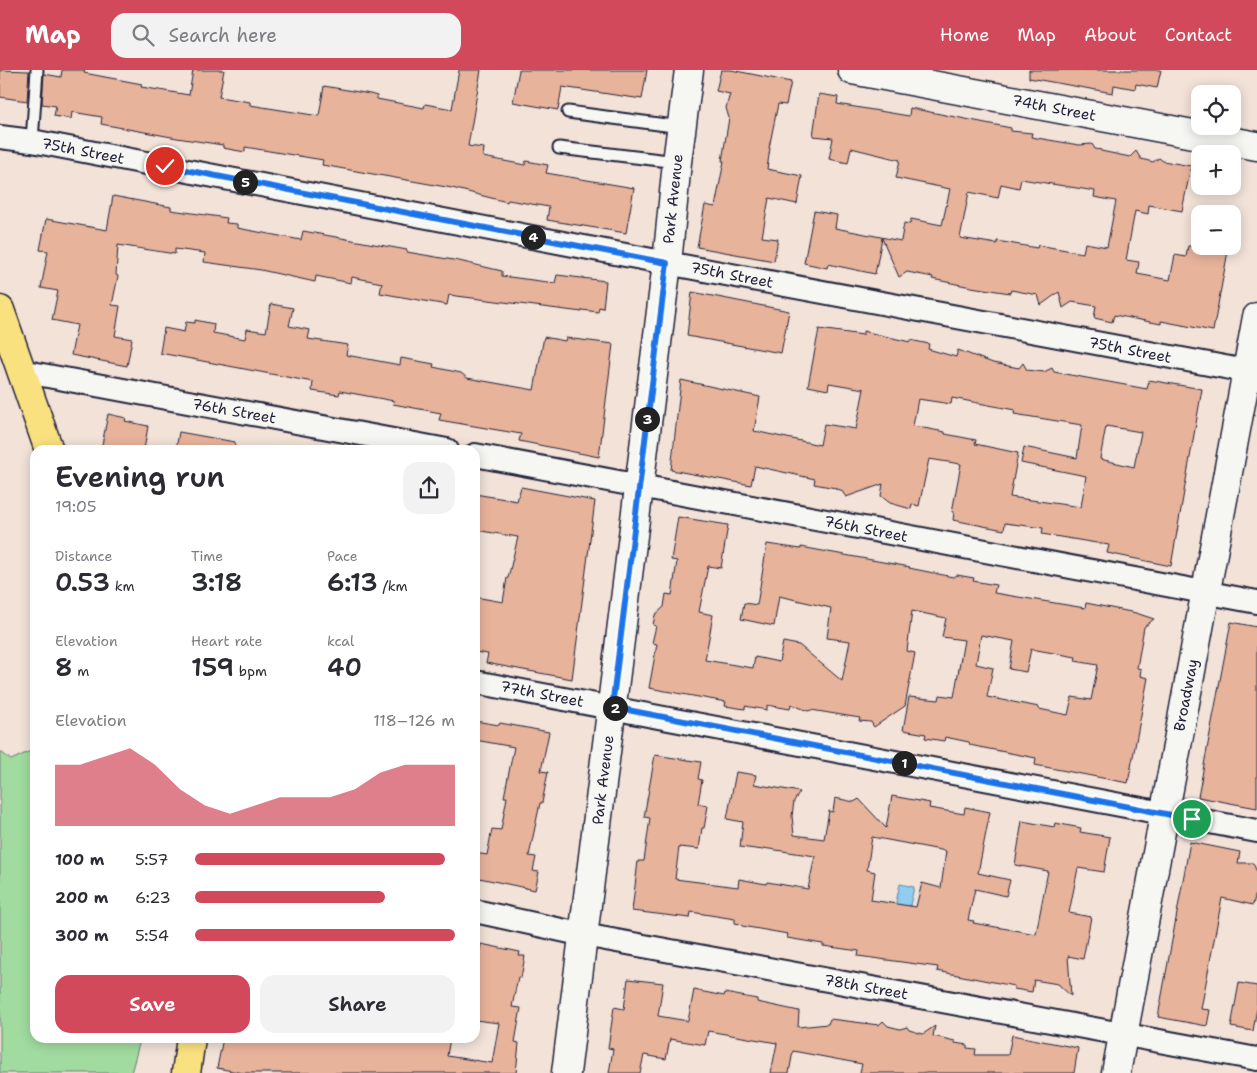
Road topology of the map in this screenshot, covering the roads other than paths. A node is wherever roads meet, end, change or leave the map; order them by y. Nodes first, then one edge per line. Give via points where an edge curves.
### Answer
1 (37, 70) edge
2 (689, 70) edge
3 (852, 70) edge
4 (568, 112) dead end
5 (681, 127) junction
6 (0, 136) edge
7 (32, 141) junction
8 (1257, 146) edge
9 (559, 148) dead end
10 (677, 162) junction
11 (667, 263) junction
12 (0, 310) edge
13 (1257, 318) edge
14 (21, 371) junction
15 (1252, 372) edge
16 (46, 445) edge
17 (420, 445) edge
18 (480, 456) edge
19 (639, 486) junction
20 (1206, 592) junction
21 (1257, 602) edge
22 (480, 683) edge
23 (612, 707) junction
24 (1164, 813) junction
25 (1257, 831) edge
26 (480, 912) edge
27 (584, 935) junction
28 (1123, 1034) junction
29 (190, 1043) edge
30 (1257, 1059) edge
31 (186, 1073) edge
32 (566, 1073) edge
33 (1116, 1073) edge

1 - 7 lane
2 - 5 street, Park Avenue
3 - 8 street, 74th Street
4 - 5 lane
5 - 10 street, Park Avenue
6 - 7 street, 75th Street
7 - 11 street, 75th Street
9 - 10 lane
10 - 11 street, Park Avenue
11 - 15 street, 75th Street
11 - 19 street, Park Avenue
12 - 14 main road
13 - 15 street, Broadway
14 - 16 main road
14 - 17 street, 76th Street
15 - 20 street, Broadway
18 - 19 street, 76th Street
19 - 20 street, 76th Street
19 - 23 street, Park Avenue
20 - 21 street, 76th Street
20 - 24 street, Broadway
22 - 23 street, 77th Street
23 - 24 street, 77th Street
23 - 27 street, Park Avenue
24 - 25 street, 77th Street
24 - 28 street, Broadway
26 - 27 street, 78th Street
27 - 28 street, 78th Street
27 - 32 street, Park Avenue
28 - 30 street, 78th Street
28 - 33 street, Broadway
29 - 31 main road

